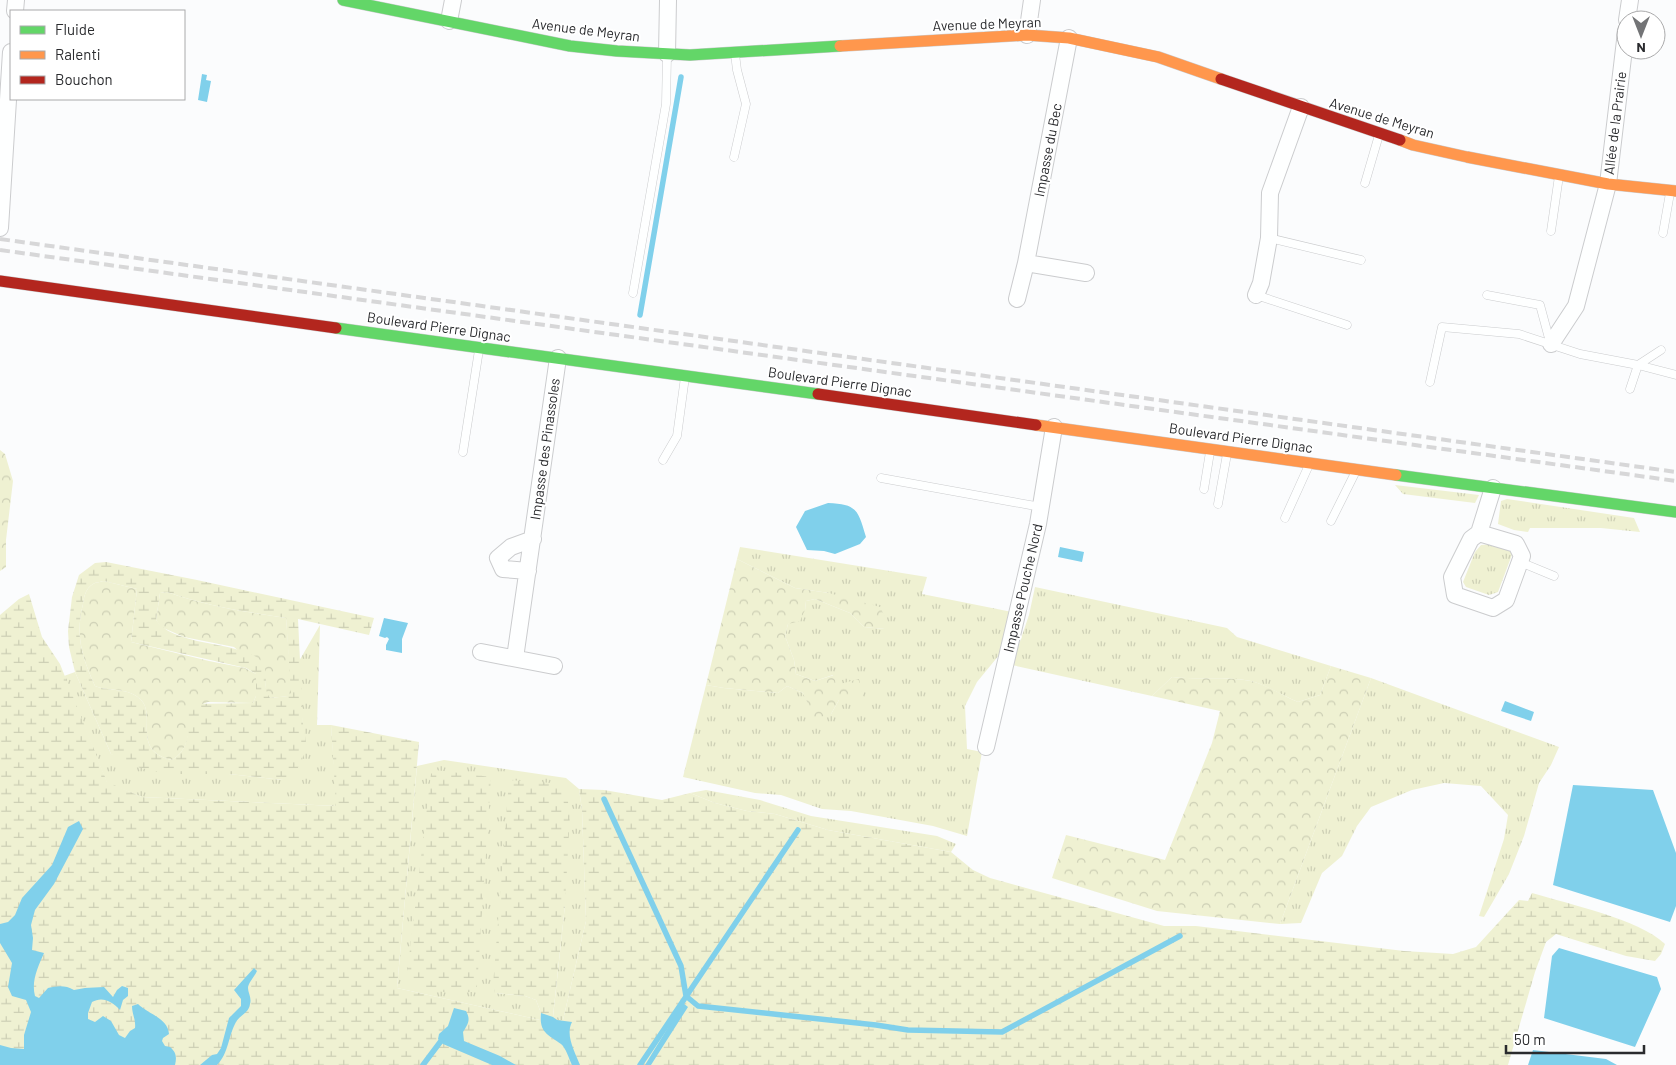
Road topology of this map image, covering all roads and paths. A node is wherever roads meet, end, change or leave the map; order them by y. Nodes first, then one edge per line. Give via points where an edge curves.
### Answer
1 (344, 0) edge
2 (452, 0) edge
3 (668, 0) edge
4 (1032, 0) edge
5 (449, 22) junction
6 (1027, 35) junction
7 (1069, 38) junction
8 (735, 52) junction
9 (667, 54) junction
10 (1623, 60) edge
11 (10, 68) edge
12 (1301, 107) junction
13 (1379, 134) junction
14 (734, 157) dead end
15 (1559, 175) junction
16 (1365, 183) dead end
17 (1608, 184) junction
18 (1673, 191) edge
19 (0, 228) edge
20 (1551, 231) dead end
21 (1663, 233) dead end
22 (1269, 238) junction
23 (1361, 260) dead end
24 (1026, 263) junction
25 (1086, 273) dead end
26 (0, 281) edge
27 (633, 293) dead end
28 (1256, 294) joint
29 (1487, 295) dead end
30 (1017, 299) dead end
31 (1347, 325) dead end
32 (1550, 344) junction
33 (480, 348) junction
34 (1661, 350) dead end
35 (558, 358) junction
36 (1638, 366) junction
37 (685, 376) junction
38 (1676, 376) edge
39 (1430, 382) dead end
40 (1630, 389) dead end
41 (1054, 427) junction
42 (1211, 449) junction
43 (1227, 451) junction
44 (463, 452) dead end
45 (662, 460) dead end
46 (1311, 463) junction
47 (1357, 469) junction
48 (880, 478) dead end
49 (1493, 488) junction
50 (1204, 489) dead end
51 (1218, 504) dead end
52 (1041, 507) junction
53 (1676, 512) edge
54 (1285, 518) dead end
55 (1331, 521) dead end
56 (1479, 533) junction
57 (533, 539) junction
58 (1520, 562) junction
59 (528, 571) junction
60 (1554, 576) dead end
61 (481, 652) dead end
62 (515, 658) junction
63 (554, 666) dead end
64 (986, 747) dead end

1 - 5 street, Avenue de Meyran
2 - 5 street
3 - 9 street
4 - 6 street
5 - 9 street, Avenue de Meyran via 570,46
6 - 7 street, Avenue de Meyran
6 - 8 street, Avenue de Meyran
7 - 12 street, Avenue de Meyran via 1158,57
7 - 24 street, Impasse du Bec
8 - 9 street, Avenue de Meyran
8 - 14 lane via 746,104
9 - 27 lane via 666,104
10 - 17 street, Allée de la Prairie
11 - 19 street
12 - 13 street, Avenue de Meyran
12 - 22 street via 1270,193
13 - 15 street, Avenue de Meyran via 1413,145
13 - 16 lane
15 - 17 street, Avenue de Meyran
15 - 20 lane
17 - 18 street, Avenue de Meyran
17 - 32 street, Allée de la Prairie via 1576,306
18 - 21 lane
22 - 23 lane
22 - 28 street
24 - 25 street
24 - 30 street, Impasse du Bec
26 - 33 street, Boulevard Pierre Dignac
28 - 31 lane
29 - 32 lane via 1540,305
32 - 36 lane
32 - 39 lane via 1519,334 1442,327
33 - 35 street, Boulevard Pierre Dignac
33 - 44 lane
34 - 36 lane
35 - 37 street, Boulevard Pierre Dignac
35 - 57 street, Impasse des Pinassoles
36 - 38 lane
36 - 40 lane
37 - 41 street, Boulevard Pierre Dignac
37 - 45 lane via 677,436
41 - 42 street, Boulevard Pierre Dignac
41 - 52 street, Impasse Pouche Nord
42 - 43 street, Boulevard Pierre Dignac
42 - 50 lane
43 - 46 street, Boulevard Pierre Dignac
43 - 51 lane
46 - 47 street, Boulevard Pierre Dignac
46 - 54 lane
47 - 49 street, Boulevard Pierre Dignac
47 - 55 lane
48 - 52 lane
49 - 53 street, Boulevard Pierre Dignac
49 - 56 street
52 - 64 street, Impasse Pouche Nord
56 - 58 street via 1516,544 1522,556
56 - 58 street via 1471,539 1452,577 1455,595 1493,608 1506,600
57 - 59 street, Impasse des Pinassoles
57 - 59 street, Impasse des Pinassoles via 511,547 498,558 504,569
58 - 60 lane
59 - 62 street, Impasse des Pinassoles
61 - 62 street
62 - 63 street

